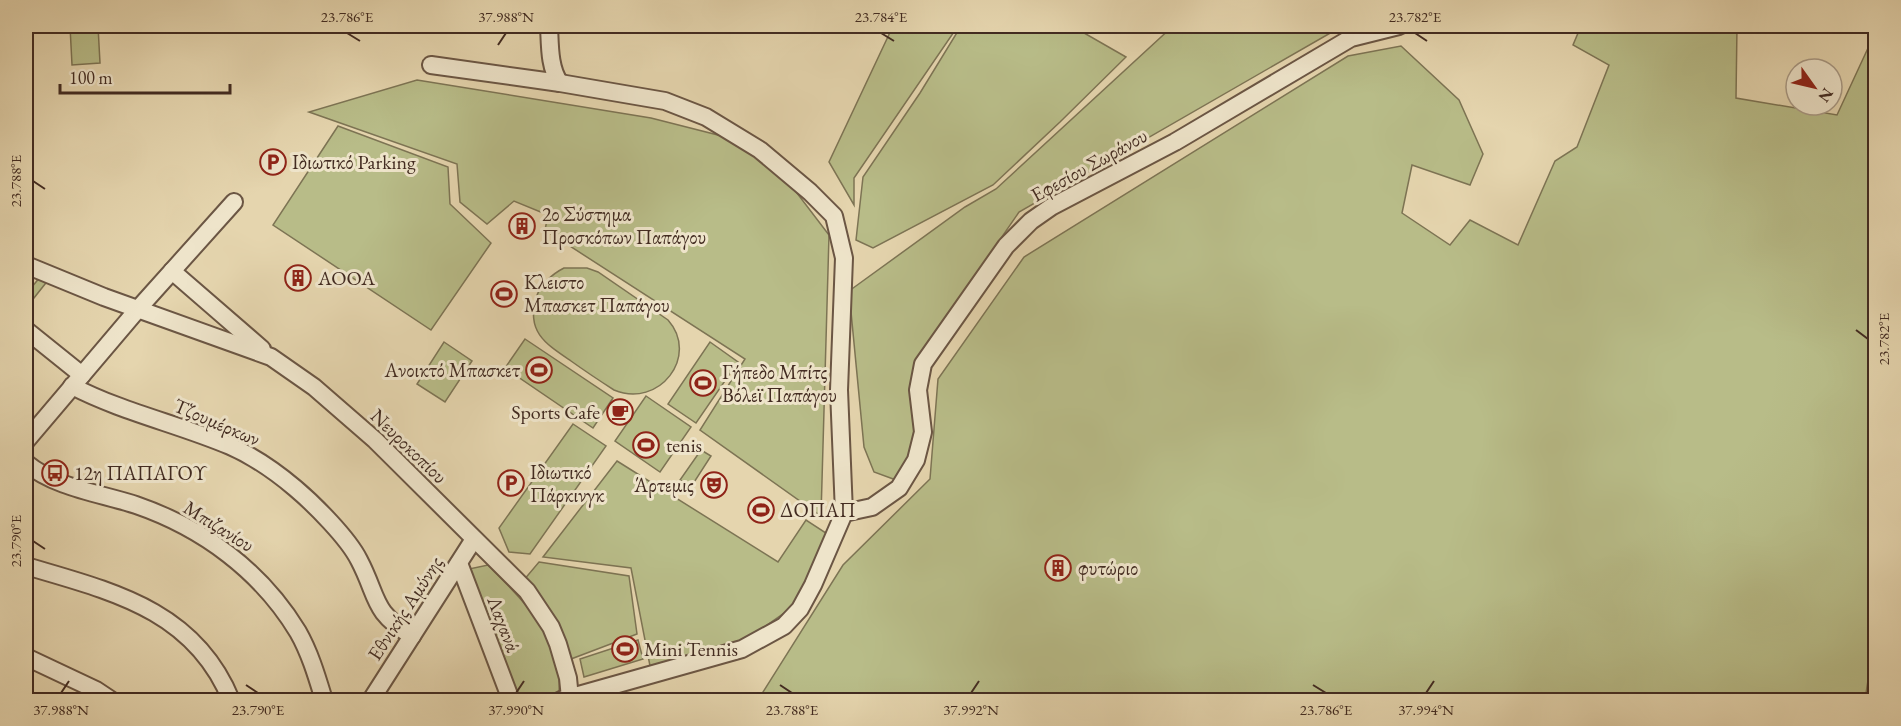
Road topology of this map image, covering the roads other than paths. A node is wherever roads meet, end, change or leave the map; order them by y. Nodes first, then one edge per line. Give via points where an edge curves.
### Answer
1 (549, 26) edge
2 (1399, 26) edge
3 (431, 65) dead end
4 (560, 83) junction
5 (234, 202) dead end
6 (26, 265) edge
7 (172, 270) junction
8 (138, 309) junction
9 (26, 330) edge
10 (271, 357) junction
11 (77, 381) junction
12 (26, 441) edge
13 (26, 463) edge
14 (844, 513) junction
15 (474, 539) junction
16 (459, 563) junction
17 (26, 566) edge
18 (412, 636) junction
19 (26, 657) edge
20 (566, 699) edge
21 (111, 700) edge
22 (231, 700) edge
23 (324, 700) edge
24 (371, 700) edge
25 (511, 700) edge

1 - 4 street via 552,59
2 - 14 street, Εφεσίου Σωράνου via 1351,38 1031,221 1006,246 923,364 918,390 923,432 916,460 899,488 872,507
3 - 4 street
4 - 14 street via 665,101 706,117 760,150 834,216 844,258 839,390
5 - 7 street
6 - 8 street, Νευροκοπίου
7 - 8 street
7 - 10 street
8 - 10 street, Νευροκοπίου
8 - 11 street
9 - 11 street, Τζουμέρκων
10 - 15 street, Νευροκοπίου via 314,387 375,440
11 - 12 street
11 - 18 street, Τζουμέρκων via 98,400 232,447 295,488 327,518 358,558 384,615
13 - 23 street, Μπιζανίου via 54,480 175,521 245,566 271,594 298,633
14 - 20 street via 813,585 800,609 784,626 742,649
15 - 16 street, Εθνικής Αμύνης
15 - 20 street, Νευροκοπίου via 527,591 551,627 564,661
16 - 18 street, Εθνικής Αμύνης
16 - 25 street, Λαχανά
17 - 22 street via 118,594 150,609 205,656
18 - 24 street, Εθνικής Αμύνης
19 - 21 street

